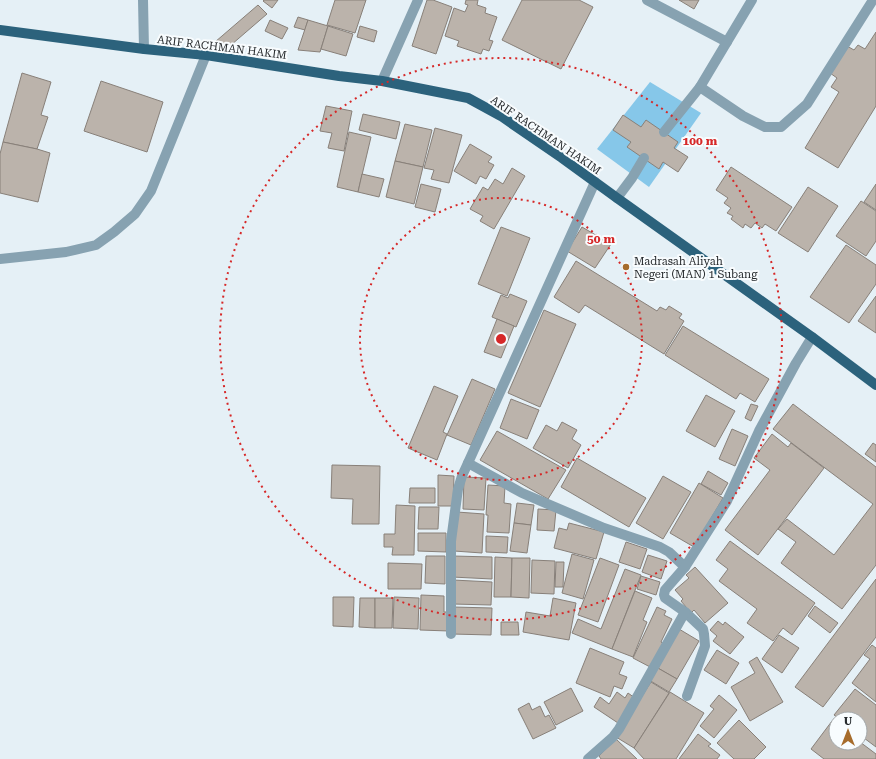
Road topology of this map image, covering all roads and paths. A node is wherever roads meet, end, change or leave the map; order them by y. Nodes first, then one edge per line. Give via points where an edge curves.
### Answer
1 (143, 0) edge
2 (418, 0) edge
3 (647, 0) edge
4 (752, 0) edge
5 (873, 0) edge
6 (0, 30) edge
7 (727, 42) junction
8 (144, 49) junction
9 (206, 55) junction
10 (382, 81) junction
11 (700, 87) junction
12 (664, 132) dead end
13 (644, 158) dead end
14 (595, 182) junction
15 (617, 198) junction
16 (0, 259) edge
17 (812, 337) junction
18 (874, 381) edge
19 (468, 463) junction
20 (685, 567) junction
21 (685, 612) junction
22 (451, 634) dead end
23 (687, 696) dead end
24 (588, 759) edge

1 - 8 street
2 - 10 street
3 - 7 street
4 - 7 street
5 - 11 street via 807,104 781,127 765,127 743,116
6 - 8 main road, ARIF RACHMAN HAKIM
7 - 11 street
8 - 9 main road, ARIF RACHMAN HAKIM
9 - 10 main road, ARIF RACHMAN HAKIM
9 - 16 street via 151,191 134,214 96,245 66,252
10 - 14 main road, ARIF RACHMAN HAKIM via 468,98 500,116
11 - 12 street
13 - 15 street
14 - 15 main road, ARIF RACHMAN HAKIM
14 - 19 street
15 - 17 main road, ARIF RACHMAN HAKIM
17 - 18 main road, ARIF RACHMAN HAKIM
17 - 20 street via 759,431 727,501
19 - 20 street via 522,493 604,528 660,547
19 - 22 street via 458,489 451,541
20 - 21 street via 665,590 664,595
21 - 23 street via 702,629 705,640
21 - 24 street via 619,729

